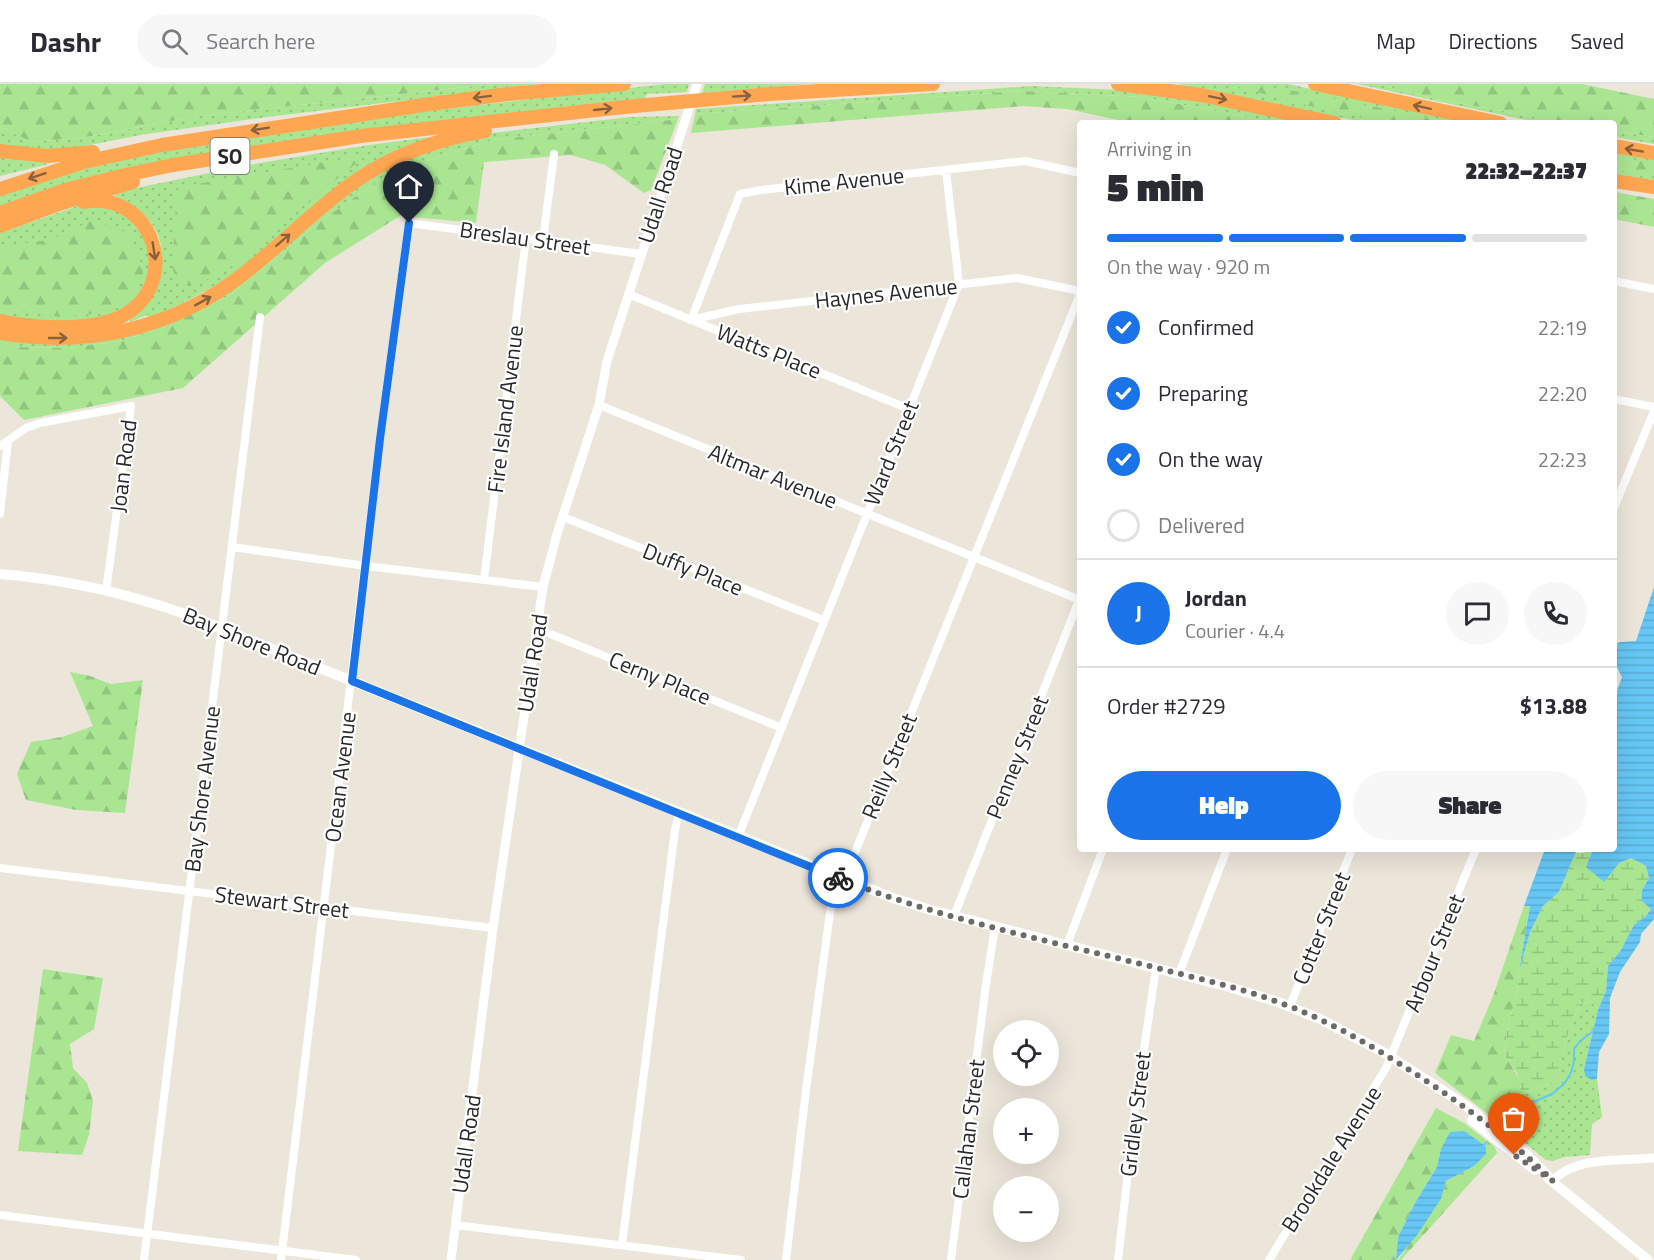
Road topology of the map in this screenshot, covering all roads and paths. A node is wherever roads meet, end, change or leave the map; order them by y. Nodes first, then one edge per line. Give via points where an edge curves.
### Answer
1 (624, 84) edge
2 (697, 84) edge
3 (933, 84) edge
4 (1118, 84) edge
5 (1315, 84) edge
6 (545, 115) junction
7 (1321, 120) edge
8 (1486, 120) edge
9 (466, 124) junction
10 (175, 143) junction
11 (1617, 147) edge
12 (0, 151) edge
13 (1654, 153) edge
14 (554, 154) dead end
15 (946, 170) junction
16 (1077, 172) edge
17 (1617, 181) edge
18 (1654, 187) edge
19 (0, 189) edge
20 (0, 213) edge
21 (409, 223) joint
22 (0, 227) edge
23 (526, 238) junction
24 (543, 240) junction
25 (640, 254) junction
26 (1617, 282) edge
27 (959, 284) junction
28 (1654, 289) edge
29 (1077, 291) edge
30 (628, 294) junction
31 (1077, 299) edge
32 (260, 317) dead end
33 (691, 320) junction
34 (0, 321) edge
35 (0, 333) edge
36 (1617, 400) edge
37 (599, 405) junction
38 (909, 409) junction
39 (1654, 409) edge
40 (8, 441) junction
41 (0, 446) edge
42 (1617, 501) edge
43 (0, 514) edge
44 (866, 514) junction
45 (563, 517) junction
46 (232, 547) junction
47 (973, 558) junction
48 (366, 566) junction
49 (0, 574) edge
50 (484, 580) junction
51 (543, 587) junction
52 (106, 591) junction
53 (1077, 598) edge
54 (1077, 607) edge
55 (824, 620) junction
56 (222, 628) junction
57 (538, 631) junction
58 (352, 681) junction
59 (782, 728) junction
60 (519, 749) junction
61 (679, 813) junction
62 (738, 837) junction
63 (1102, 852) edge
64 (1226, 852) edge
65 (1351, 852) edge
66 (1475, 852) edge
67 (0, 868) edge
68 (841, 879) junction
69 (191, 891) junction
70 (325, 907) junction
71 (954, 916) junction
72 (995, 927) junction
73 (493, 928) junction
74 (1067, 945) junction
75 (1156, 968) junction
76 (1179, 974) junction
77 (1290, 1006) junction
78 (1391, 1057) junction
79 (1654, 1158) edge
80 (1553, 1181) junction
81 (0, 1215) edge
82 (455, 1225) junction
83 (147, 1234) junction
84 (622, 1245) junction
85 (282, 1250) junction
86 (144, 1260) edge
87 (280, 1260) edge
88 (356, 1260) edge
89 (451, 1260) edge
90 (741, 1260) edge
91 (786, 1260) edge
92 (951, 1260) edge
93 (1118, 1260) edge
94 (1269, 1260) edge
95 (1648, 1260) edge

1 -> 10 highway, SO via 423,105
2 - 25 street, Udall Road
6 -> 3 highway, SO
4 -> 7 highway via 1201,95
8 -> 5 highway
6 - 9 highway, SO
35 -> 6 highway via 37,338 90,337 168,317 230,284 340,192 382,165 443,140
9 - 20 highway, SO via 153,169 82,185
9 - 22 highway, SO via 144,180 81,197
10 - 12 highway via 124,145 64,156
10 -> 19 highway, SO via 84,162
13 -> 11 highway
14 - 24 street
15 - 16 street, Kime Avenue via 1024,161
15 - 27 street, Ward Street
15 - 33 street, Kime Avenue via 740,194
17 - 18 highway
21 - 23 street, Breslau Street
21 - 48 street, Ocean Avenue
22 -> 34 highway via 84,202 110,202 142,223 153,242 155,264 153,279 143,298 113,320 66,326
23 - 24 street, Breslau Street
23 - 50 street, Fire Island Avenue
24 - 25 street, Breslau Street
25 - 30 street, Udall Road
26 - 28 street
27 - 29 street, Haynes Avenue via 1017,278
27 - 33 street, Haynes Avenue via 739,309
27 - 38 street, Ward Street
30 - 33 street, Watts Place
30 - 37 street, Udall Road via 607,361
31 - 47 street, Reilly Street
32 - 46 street, Bay Shore Avenue
33 - 38 street, Watts Place
36 - 39 street
37 - 44 street, Altmar Avenue
37 - 45 street, Udall Road
38 - 44 street, Ward Street
39 - 42 street
40 - 41 street, Joan Road
40 - 43 street
40 - 52 street, Joan Road via 40,423 130,406
44 - 47 street, Altmar Avenue
44 - 55 street, Ward Street
45 - 51 street, Udall Road
45 - 55 street, Duffy Place
46 - 48 street
46 - 56 street, Bay Shore Avenue
47 - 53 street, Altmar Avenue
47 - 68 street, Reilly Street
48 - 50 street
48 - 58 street, Ocean Avenue
49 - 52 main road, Bay Shore Road
50 - 51 street
51 - 57 street, Udall Road
52 - 56 main road, Bay Shore Road
54 - 71 street, Penney Street
55 - 59 street, Ward Street
56 - 58 main road, Bay Shore Road
56 - 69 street, Bay Shore Avenue
57 - 59 street, Cerny Place
57 - 60 street, Udall Road
58 - 60 main road, Bay Shore Road
58 - 70 street, Ocean Avenue
59 - 62 street, Ward Street
60 - 61 main road, Bay Shore Road
60 - 73 street, Udall Road
61 - 62 main road, Bay Shore Road
61 - 84 street
62 - 68 main road, Bay Shore Road
63 - 74 street
64 - 76 street
65 - 77 street, Cotter Street
66 - 78 street, Arbour Street
67 - 69 street, Stewart Street
68 - 71 main road, Bay Shore Road
68 - 91 street, Reilly Street via 833,893
69 - 70 street, Stewart Street
69 - 83 street, Bay Shore Avenue
70 - 73 street, Stewart Street
70 - 85 street, Ocean Avenue
71 - 72 main road, Bay Shore Road
72 - 74 main road, Bay Shore Road
72 - 92 street, Callahan Street
73 - 82 street, Udall Road
74 - 75 main road, Bay Shore Road
75 - 76 main road, Bay Shore Road
75 - 93 street, Gridley Street
76 - 77 main road, Bay Shore Road
77 - 78 main road, Bay Shore Road
78 - 80 main road, Bay Shore Road
78 - 94 street, Brookdale Avenue
79 - 80 street via 1578,1164
80 - 95 main road, Bay Shore Road
81 - 83 street
82 - 84 street
82 - 89 street, Udall Road
83 - 85 street
83 - 86 street, Bay Shore Avenue
84 - 90 street
85 - 87 street, Ocean Avenue
85 - 88 street

